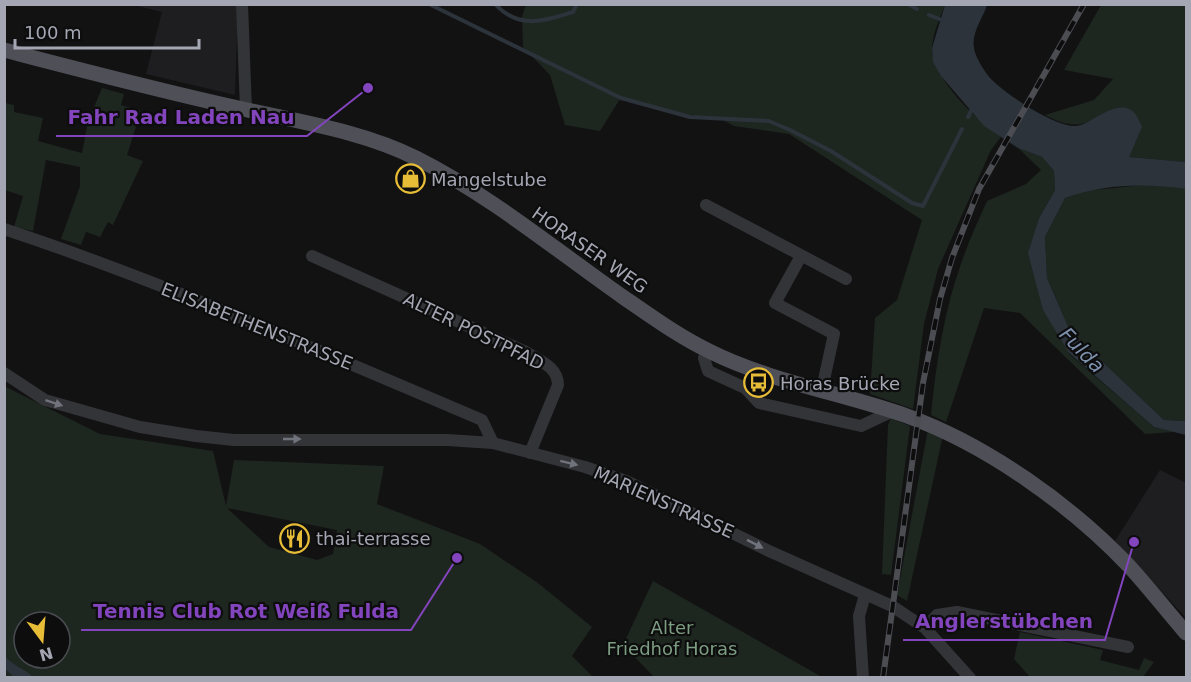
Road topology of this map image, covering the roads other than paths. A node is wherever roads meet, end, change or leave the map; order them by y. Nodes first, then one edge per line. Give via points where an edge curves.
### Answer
1 (242, 4) edge
2 (4, 50) edge
3 (246, 110) junction
4 (706, 205) dead end
5 (4, 229) edge
6 (312, 256) dead end
7 (801, 256) junction
8 (846, 279) dead end
9 (708, 351) junction
10 (4, 373) edge
11 (822, 389) junction
12 (893, 411) junction
13 (493, 444) junction
14 (530, 453) junction
15 (865, 595) junction
16 (925, 628) junction
17 (1186, 632) edge
18 (1128, 647) dead end
19 (863, 678) edge
20 (970, 678) edge

1 - 3 street
2 - 3 main road, HORASER WEG
3 - 9 main road, HORASER WEG via 381,144 440,171 637,307
4 - 7 street
5 - 13 street, ELISABETHENSTRASSE via 178,293 482,420
6 - 14 street, ALTER POSTPFAD via 526,352 552,369 558,375 558,385
7 - 8 street
7 - 11 street via 776,303 834,334
9 - 11 main road, HORASER WEG via 763,373
9 - 12 street via 704,358 708,371 745,388 759,403 861,426
10 -> 13 street, MARIENSTRASSE via 45,400 140,427 196,436
11 - 12 main road, HORASER WEG
12 - 17 main road, HORASER WEG via 947,432 1061,505 1131,568
13 - 14 street, MARIENSTRASSE
14 -> 15 street, MARIENSTRASSE via 626,481
15 - 16 street, MARIENSTRASSE via 909,615
15 - 19 street via 859,615
16 - 18 street via 937,615 957,612
16 - 20 street, MARIENSTRASSE

